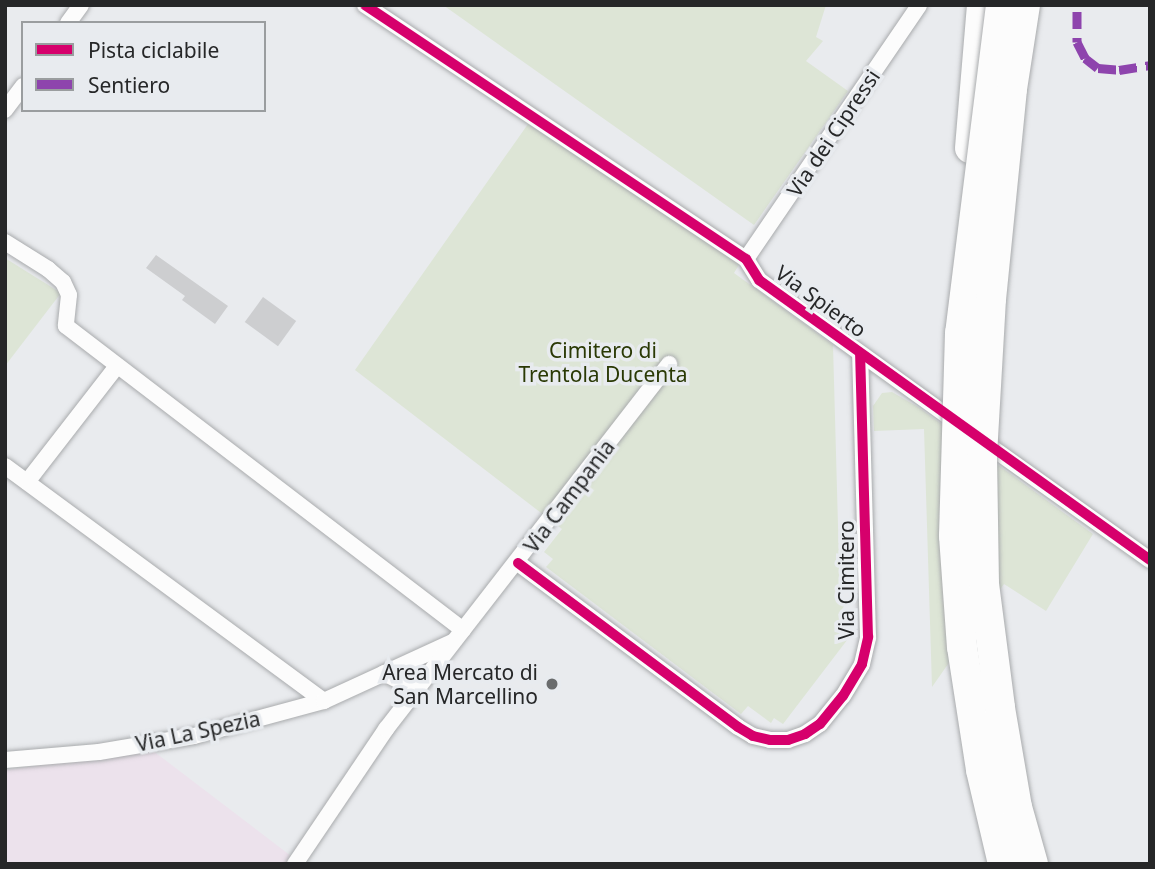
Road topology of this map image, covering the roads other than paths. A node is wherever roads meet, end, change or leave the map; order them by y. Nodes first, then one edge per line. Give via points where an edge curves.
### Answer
1 (365, 5) edge
2 (919, 5) edge
3 (982, 5) edge
4 (1000, 5) edge
5 (1024, 5) edge
6 (21, 88) edge
7 (6, 107) edge
8 (5, 242) edge
9 (746, 259) junction
10 (960, 333) junction
11 (860, 354) junction
12 (669, 365) dead end
13 (117, 366) junction
14 (5, 466) edge
15 (27, 482) junction
16 (1150, 560) edge
17 (518, 563) junction
18 (458, 636) junction
19 (384, 673) junction
20 (416, 690) junction
21 (324, 701) junction
22 (5, 760) edge
23 (295, 864) edge
24 (1003, 864) edge
25 (1033, 864) edge

1 - 9 street, Via Spierto
2 - 9 street, Via dei Cipressi
3 - 10 highway, bridge via 959,266
4 - 10 highway, bridge
5 - 25 highway, bridge via 991,299 982,457 984,584 996,681 1017,807
6 - 7 street
8 - 13 street via 62,282 69,295 66,326
9 - 11 street, Via Spierto via 759,280
10 - 24 highway, bridge via 954,536 962,647 981,770
11 - 16 street, Via Spierto
11 - 17 street, Via Cimitero via 868,637 862,664 843,696 805,734 788,740 753,736
12 - 17 street, Via Campania
13 - 15 street
13 - 18 street
14 - 15 street
15 - 21 street
17 - 18 street, Via Campania
18 - 19 street, Via La Spezia
18 - 20 street, Via Campania
19 - 20 street
19 - 21 street, Via La Spezia
20 - 23 street, Via Campania
21 - 22 street, Via La Spezia via 194,736 99,752

